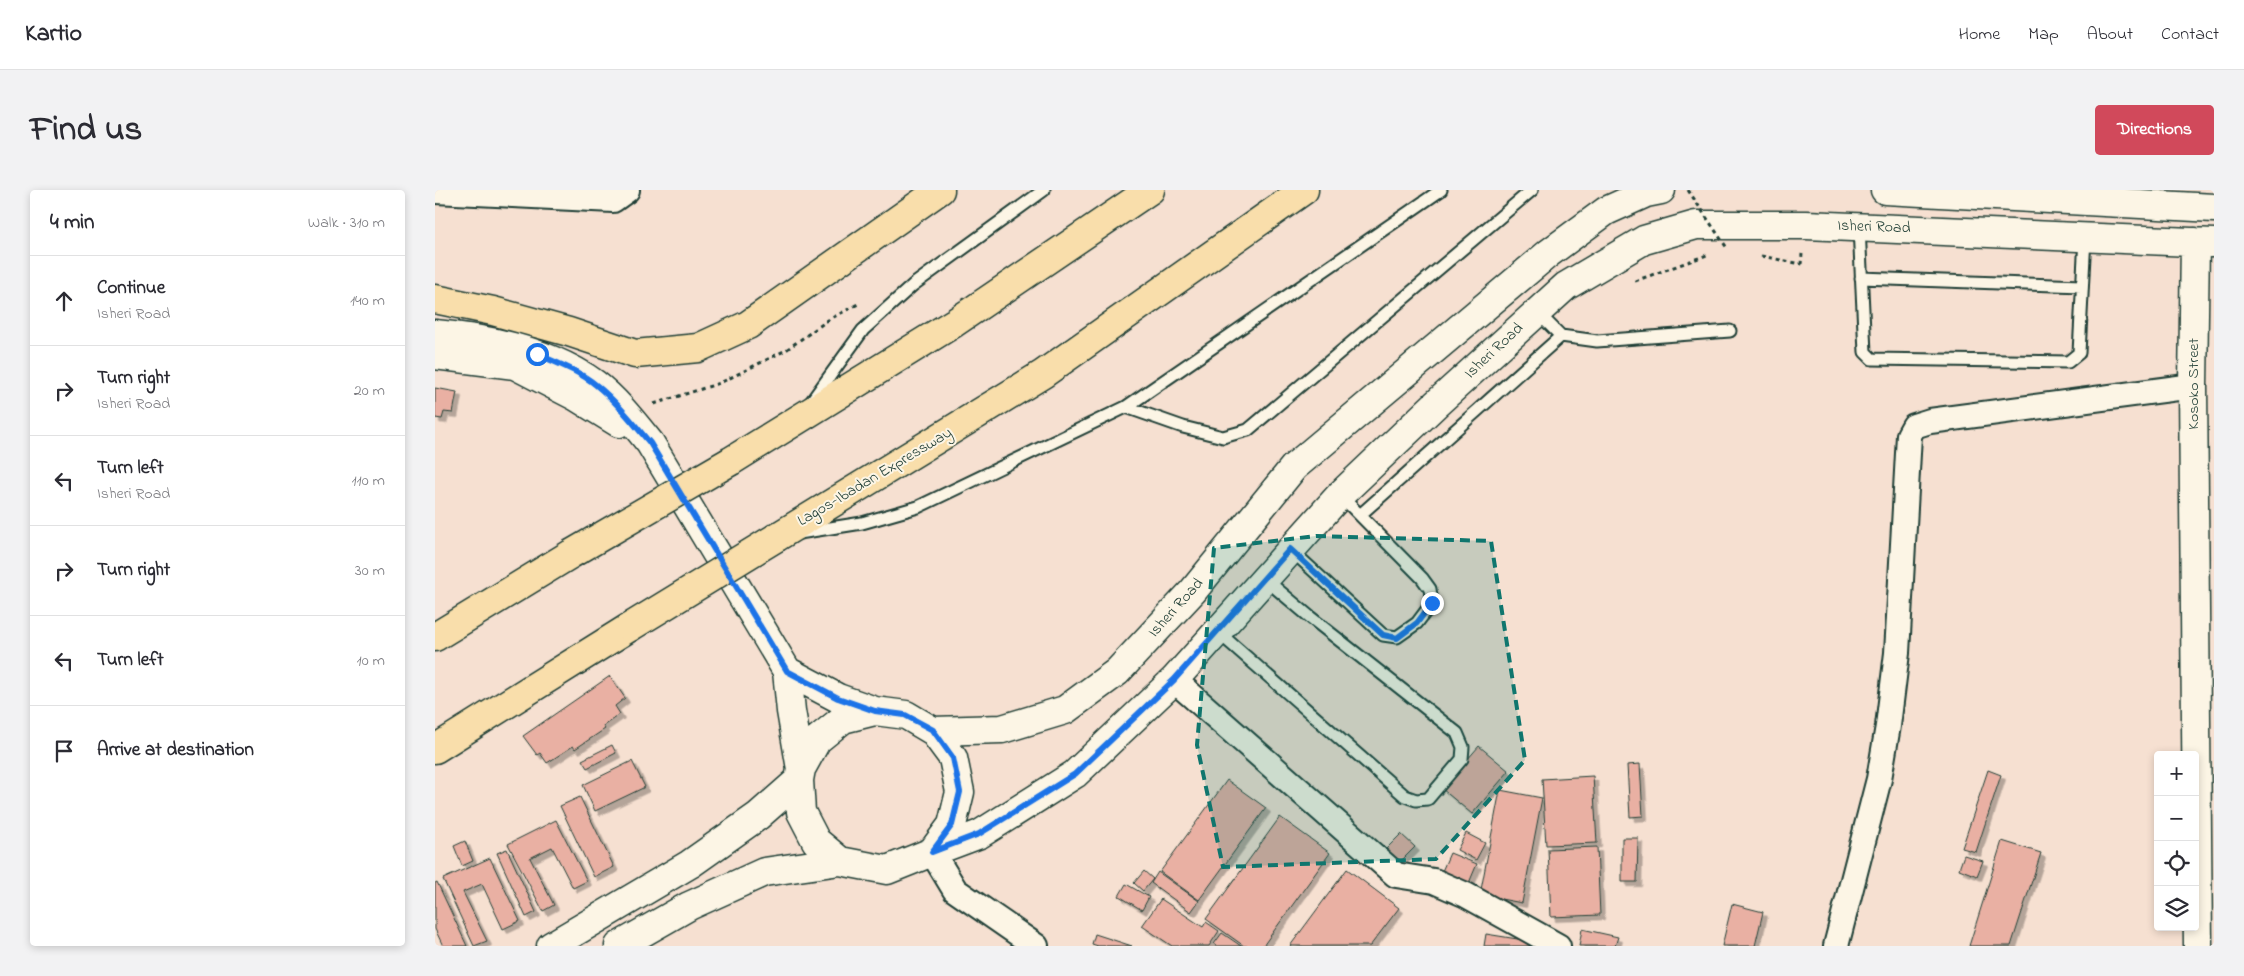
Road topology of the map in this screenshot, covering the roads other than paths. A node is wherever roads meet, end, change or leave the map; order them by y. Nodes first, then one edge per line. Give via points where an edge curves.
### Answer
1 (627, 190) edge
2 (940, 190) edge
3 (1045, 190) edge
4 (1150, 190) edge
5 (1304, 190) edge
6 (1441, 190) edge
7 (1532, 190) edge
8 (1661, 190) edge
9 (1885, 190) edge
10 (435, 191) edge
11 (2214, 208) edge
12 (1859, 226) junction
13 (2085, 237) junction
14 (2204, 243) edge
15 (1861, 278) junction
16 (2082, 286) junction
17 (435, 298) edge
18 (1537, 312) junction
19 (1730, 331) dead end
20 (435, 334) edge
21 (1561, 336) junction
22 (435, 355) edge
23 (2193, 386) junction
24 (1126, 407) junction
25 (797, 420) junction
26 (650, 443) junction
27 (1340, 495) junction
28 (1360, 515) junction
29 (777, 536) junction
30 (1290, 549) junction
31 (1265, 579) junction
32 (1218, 632) junction
33 (435, 637) edge
34 (787, 671) junction
35 (1174, 680) junction
36 (2206, 696) edge
37 (875, 711) junction
38 (933, 730) junction
39 (435, 749) edge
40 (800, 775) junction
41 (932, 852) junction
42 (840, 861) junction
43 (551, 946) edge
44 (619, 946) edge
45 (1036, 946) edge
46 (1558, 946) edge
47 (1836, 946) edge
48 (2198, 946) edge

1 - 10 street via 613,200
2 - 17 highway via 749,325 698,348 635,354 569,332
3 - 25 lane via 913,285 863,330
4 - 25 highway via 954,323
5 - 29 highway, Lagos-Ibadan Expressway via 1043,374
6 - 24 lane
7 - 24 lane via 1248,430 1223,437
8 - 38 main road, Isheri Road via 1606,211 1549,253 1294,467 1193,591 1117,672 1065,710 1002,729
9 - 11 main road
12 - 13 main road, Isheri Road
12 - 15 lane
12 - 18 main road, Isheri Road via 1696,225 1645,240 1566,286
13 - 14 main road, Isheri Road
13 - 16 lane
14 - 23 main road, Kosoko Street
15 - 16 lane
15 - 16 lane via 1865,352 1872,359 2068,362 2079,353
18 - 21 lane
18 - 27 main road, Isheri Road
19 - 21 lane via 1597,341
20 - 26 main road, Isheri Road via 537,354 564,366 595,384
21 - 28 lane
22 - 26 main road, Isheri Road via 515,365 577,397
23 - 36 main road, Kosoko Street
23 - 47 street via 1930,421 1914,426 1909,435 1897,653 1887,726 1879,779
24 - 29 lane via 918,507 862,523
25 - 33 highway, bridge
26 - 34 main road, Isheri Road
27 - 28 lane
27 - 30 main road, Isheri Road
28 - 30 lane via 1430,589 1432,603 1417,623 1397,638 1383,635
29 - 39 highway, Lagos-Ibadan Expressway, bridge
30 - 31 main road, Isheri Road
31 - 32 main road, Isheri Road
31 - 32 lane via 1457,733 1463,747 1462,759 1428,798 1416,800 1405,796
32 - 35 main road, Isheri Road
34 - 37 main road, Isheri Road via 838,698
34 - 40 main road, Isheri Road
35 - 41 main road, Isheri Road via 1075,774 979,834
35 - 46 street via 1397,875 1434,881 1466,895
36 - 48 main road, Kosoko Street
37 - 38 main road, Isheri Road via 905,715
37 - 40 main road, Isheri Road via 843,719 817,740
38 - 41 main road, Isheri Road via 953,758 960,792 952,825
40 - 42 main road, Isheri Road via 801,812 816,841
40 - 43 main road via 758,816 690,864
41 - 42 main road, Isheri Road via 887,870
41 - 45 street via 955,890
42 - 44 main road via 764,872 689,906

